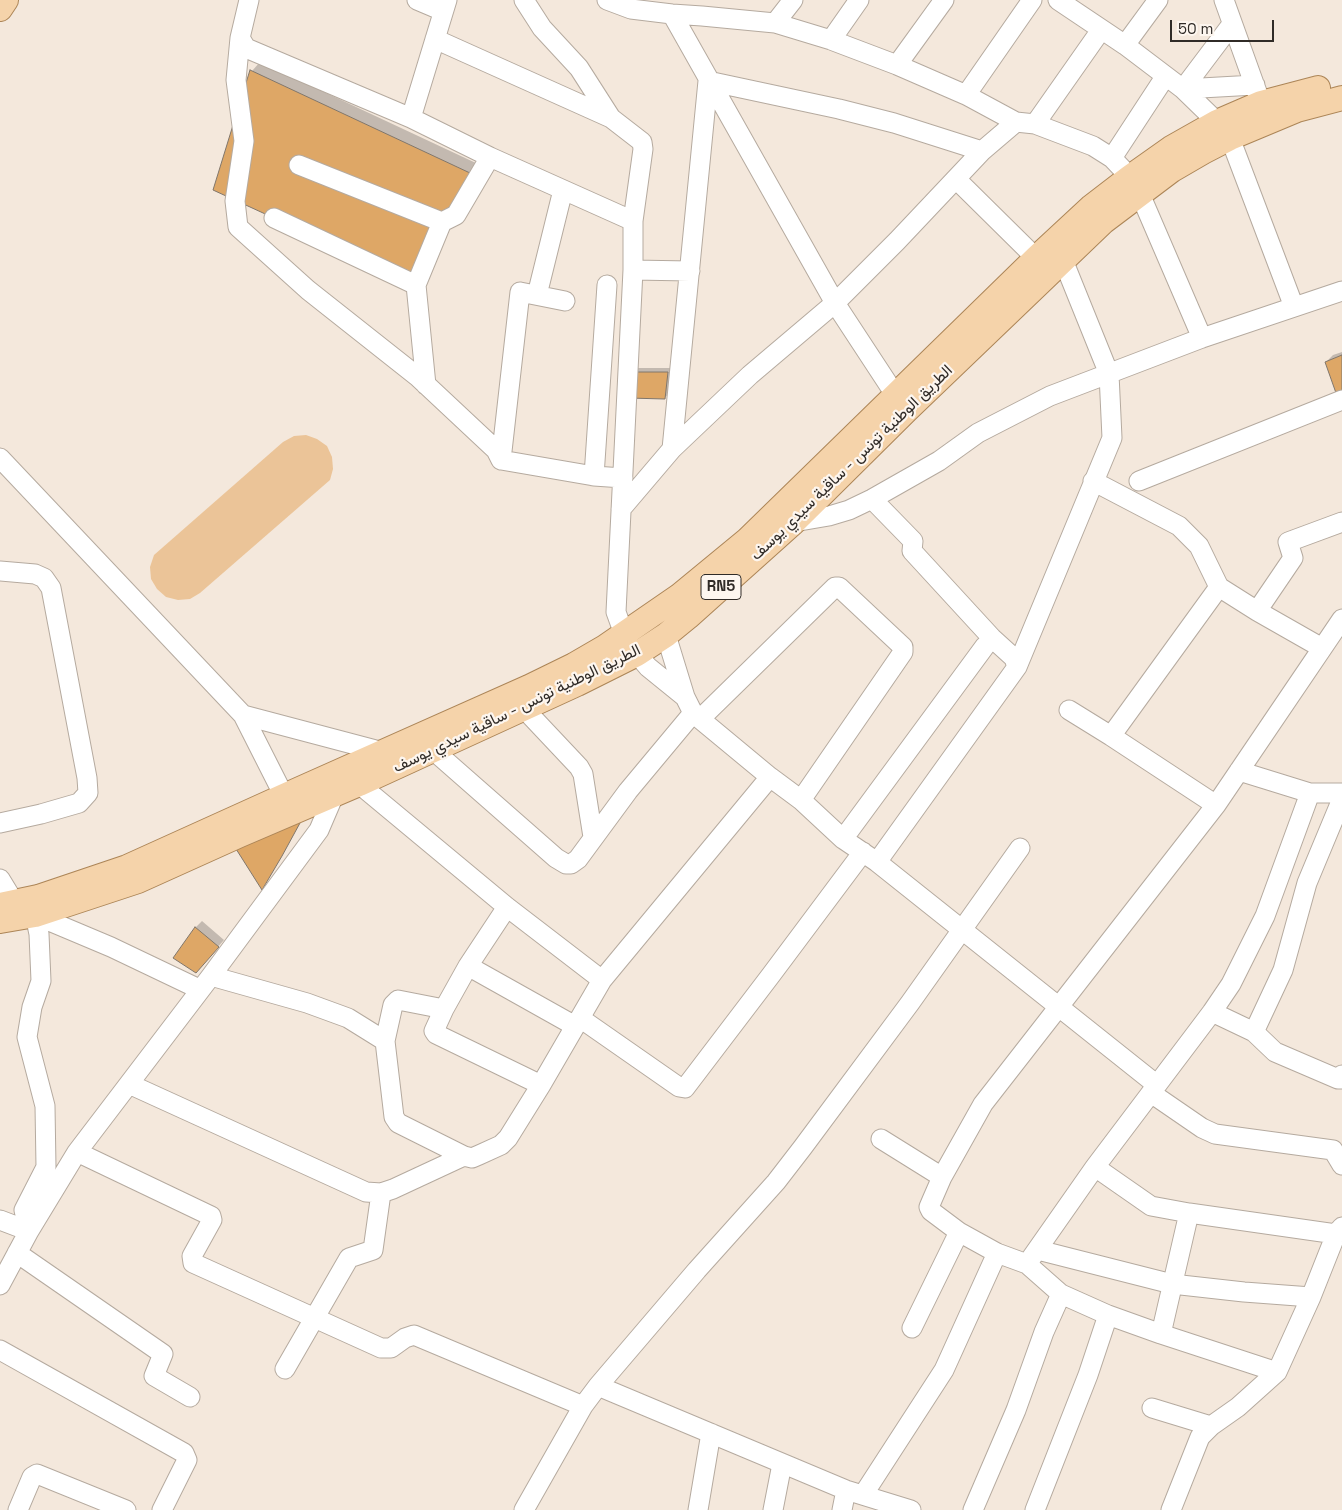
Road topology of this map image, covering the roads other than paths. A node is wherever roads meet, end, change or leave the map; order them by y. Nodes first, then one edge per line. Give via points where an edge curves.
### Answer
1 (6, 0) edge
2 (249, 0) edge
3 (417, 0) edge
4 (524, 0) edge
5 (607, 0) edge
6 (713, 0) edge
7 (793, 0) edge
8 (860, 0) edge
9 (944, 0) edge
10 (1032, 0) edge
11 (1158, 0) edge
12 (1224, 0) edge
13 (1063, 1) edge
14 (634, 4) edge
15 (445, 5) edge
16 (0, 9) edge
17 (672, 14) junction
18 (702, 16) junction
19 (775, 24) junction
20 (1232, 24) junction
21 (1101, 30) junction
22 (240, 38) junction
23 (436, 39) junction
24 (831, 40) junction
25 (1125, 45) junction
26 (897, 66) junction
27 (1164, 76) junction
28 (708, 80) junction
29 (1342, 83) edge
30 (1183, 89) junction
31 (1258, 94) junction
32 (966, 96) junction
33 (1342, 98) edge
34 (411, 118) junction
35 (612, 118) junction
36 (1016, 122) junction
37 (1034, 124) junction
38 (1223, 130) junction
39 (982, 151) junction
40 (490, 157) junction
41 (1112, 158) junction
42 (299, 165) dead end
43 (956, 179) junction
44 (1135, 186) junction
45 (564, 190) junction
46 (274, 218) dead end
47 (633, 221) junction
48 (442, 222) junction
49 (1036, 258) junction
50 (1062, 260) junction
51 (633, 270) junction
52 (690, 271) junction
53 (607, 284) dead end
54 (416, 285) junction
55 (1342, 291) edge
56 (537, 295) junction
57 (565, 301) dead end
58 (835, 302) junction
59 (1294, 307) junction
60 (1202, 338) junction
61 (1109, 374) junction
62 (426, 385) junction
63 (896, 396) junction
64 (1342, 400) edge
65 (672, 449) junction
66 (0, 458) edge
67 (501, 460) junction
68 (594, 476) junction
69 (623, 478) junction
70 (1093, 481) junction
71 (1139, 481) dead end
72 (872, 499) junction
73 (621, 509) junction
74 (794, 522) junction
75 (1342, 522) edge
76 (0, 571) edge
77 (1219, 587) junction
78 (1257, 612) junction
79 (1342, 619) edge
80 (624, 634) junction
81 (666, 634) junction
82 (985, 646) dead end
83 (1322, 648) junction
84 (637, 654) junction
85 (1017, 666) junction
86 (526, 707) junction
87 (692, 710) junction
88 (1069, 710) dead end
89 (494, 712) junction
90 (243, 715) junction
91 (1111, 736) junction
92 (433, 750) junction
93 (383, 752) junction
94 (1239, 771) junction
95 (770, 777) junction
96 (359, 784) junction
97 (1310, 792) junction
98 (1342, 793) edge
99 (334, 795) junction
100 (284, 796) junction
101 (1342, 799) edge
102 (801, 800) junction
103 (1216, 805) junction
104 (0, 823) edge
105 (592, 837) junction
106 (844, 839) junction
107 (1020, 848) dead end
108 (870, 857) junction
109 (0, 880) edge
110 (7, 904) edge
111 (507, 907) junction
112 (35, 915) junction
113 (0, 921) edge
114 (962, 930) junction
115 (468, 966) junction
116 (602, 980) junction
117 (205, 982) junction
118 (1060, 1006) junction
119 (444, 1009) junction
120 (1212, 1012) junction
121 (577, 1022) junction
122 (1254, 1032) junction
123 (385, 1041) junction
124 (1342, 1075) edge
125 (129, 1084) junction
126 (541, 1085) junction
127 (1154, 1089) junction
128 (881, 1139) dead end
129 (77, 1152) junction
130 (464, 1156) junction
131 (1342, 1166) edge
132 (1095, 1167) junction
133 (942, 1177) junction
134 (380, 1193) junction
135 (1189, 1213) junction
136 (0, 1220) edge
137 (1339, 1230) edge
138 (29, 1231) junction
139 (959, 1232) junction
140 (17, 1253) junction
141 (997, 1253) junction
142 (1032, 1257) junction
143 (0, 1284) edge
144 (1172, 1284) junction
145 (1061, 1294) junction
146 (1311, 1297) junction
147 (1108, 1314) junction
148 (314, 1316) junction
149 (912, 1328) dead end
150 (1161, 1334) junction
151 (0, 1350) edge
152 (285, 1369) dead end
153 (1277, 1372) junction
154 (598, 1386) junction
155 (190, 1396) dead end
156 (583, 1406) junction
157 (1152, 1408) dead end
158 (1211, 1426) junction
159 (711, 1433) junction
160 (782, 1464) junction
161 (855, 1493) junction
162 (18, 1510) edge
163 (126, 1510) edge
164 (162, 1510) edge
165 (524, 1510) edge
166 (698, 1510) edge
167 (773, 1510) edge
168 (842, 1510) edge
169 (911, 1510) edge
170 (973, 1510) edge
171 (1035, 1510) edge
172 (1171, 1510) edge

1 - 16 main road
2 - 22 street
3 - 15 street
4 - 35 street via 542,28 579,68
5 - 14 street
6 - 18 street
7 - 19 street
8 - 24 street
9 - 26 street
10 - 32 street
11 - 25 street
12 - 20 street
13 - 21 street
14 - 17 street
15 - 23 street
17 - 18 street
17 - 28 street
18 - 19 street
19 - 24 street
20 - 30 street
20 - 31 street
21 - 25 street
21 - 37 street
22 - 34 street via 246,48
22 - 62 street via 236,80 244,142 235,201 238,227 308,290
23 - 34 street
23 - 35 street
24 - 26 street
25 - 27 street
26 - 32 street
27 - 30 street
27 - 41 street
28 - 39 street via 894,123
28 - 52 street
28 - 58 street
29 - 31 main road, الطريق الوطنية تونس - ساقية سيدي يوسف / RN5
30 - 31 street
30 - 38 street
31 - 38 main road, الطريق الوطنية تونس - ساقية سيدي يوسف / RN5
32 - 36 street
33 - 38 main road, الطريق الوطنية تونس - ساقية سيدي يوسف / RN5
34 - 40 street
35 - 47 street via 642,142
36 - 37 street
36 - 39 street
37 - 41 street via 1093,146
38 - 44 main road, الطريق الوطنية تونس - ساقية سيدي يوسف / RN5 via 1171,148
38 - 59 street
39 - 43 street
40 - 45 street
40 - 48 street via 456,215
41 - 44 street
42 - 48 street
43 - 49 street
43 - 58 street
44 - 49 main road, الطريق الوطنية تونس - ساقية سيدي يوسف / RN5 via 1091,207
44 - 50 main road, الطريق الوطنية تونس - ساقية سيدي يوسف / RN5 via 1103,222
44 - 60 street
45 - 47 street
45 - 56 street
46 - 54 street
47 - 51 street
48 - 54 street
49 - 63 main road, الطريق الوطنية تونس - ساقية سيدي يوسف / RN5
50 - 61 street
50 - 74 main road, الطريق الوطنية تونس - ساقية سيدي يوسف / RN5
51 - 52 street
51 - 69 street
52 - 65 street
53 - 68 street
54 - 62 street
55 - 59 street
56 - 57 street
56 - 67 street via 520,292
58 - 63 street
58 - 65 street via 750,375
59 - 60 street
60 - 61 street
61 - 70 street via 1112,438
61 - 72 street via 1050,396 978,433 939,462
62 - 67 street via 496,450
63 - 80 main road, الطريق الوطنية تونس - ساقية سيدي يوسف / RN5 via 747,540 679,596
64 - 71 street
65 - 73 street
66 - 90 street
67 - 68 street
68 - 69 street
69 - 73 street
70 - 77 street via 1179,526 1199,546
70 - 85 street
72 - 74 street via 829,516
72 - 85 street via 913,541 912,551 1014,658
73 - 80 street via 616,612
74 - 81 main road, الطريق الوطنية تونس - ساقية سيدي يوسف / RN5
75 - 78 street via 1288,542 1293,558
76 - 104 street via 35,574 44,578 51,588 88,794 78,803
77 - 78 street
77 - 91 street
78 - 83 street
79 - 83 street
80 - 89 main road, الطريق الوطنية تونس - ساقية سيدي يوسف / RN5
81 - 84 main road, الطريق الوطنية تونس - ساقية سيدي يوسف / RN5
81 - 87 street
82 - 106 street
83 - 94 street
84 - 86 main road, الطريق الوطنية تونس - ساقية سيدي يوسف / RN5
84 - 87 street
85 - 108 street
86 - 89 main road, الطريق الوطنية تونس - ساقية سيدي يوسف / RN5
86 - 105 street via 583,774
87 - 95 street
87 - 102 street via 835,587 839,587 902,647 903,652
87 - 105 street
88 - 91 street
89 - 92 main road, الطريق الوطنية تونس - ساقية سيدي يوسف / RN5
89 - 93 main road, الطريق الوطنية تونس - ساقية سيدي يوسف / RN5
90 - 93 street
90 - 100 street
91 - 103 street
92 - 96 main road, الطريق الوطنية تونس - ساقية سيدي يوسف / RN5
92 - 105 street via 566,864 578,859
93 - 100 main road, الطريق الوطنية تونس - ساقية سيدي يوسف / RN5
94 - 97 street
94 - 103 street
95 - 102 street
95 - 116 street
96 - 99 main road, الطريق الوطنية تونس - ساقية سيدي يوسف / RN5
96 - 111 street
97 - 98 street
97 - 120 street via 1265,916
99 - 112 main road, الطريق الوطنية تونس - ساقية سيدي يوسف / RN5 via 138,881
99 - 117 street via 319,830
100 - 110 main road, الطريق الوطنية تونس - ساقية سيدي يوسف / RN5 via 127,868
101 - 122 street via 1307,883 1283,970
102 - 106 street
103 - 118 street
106 - 108 street
107 - 114 street
108 - 114 street
108 - 121 street via 772,975 685,1088 679,1088
109 - 110 street
111 - 115 street
111 - 116 street
112 - 113 main road, الطريق الوطنية تونس - ساقية سيدي يوسف / RN5
112 - 117 street
112 - 138 street via 41,982 32,1007 27,1037 45,1106 46,1167 24,1210
114 - 118 street
114 - 154 street via 782,1175
115 - 119 street
115 - 121 street
116 - 121 street
117 - 123 street via 307,1003 348,1018
117 - 125 street
118 - 127 street
118 - 133 street via 983,1104
119 - 123 street via 398,1000 393,1005
119 - 126 street via 434,1031 436,1034
120 - 122 street
120 - 127 street
121 - 126 street
122 - 124 street via 1275,1052 1338,1079
123 - 130 street via 394,1117 398,1123
125 - 129 street
125 - 134 street via 366,1192
126 - 130 street via 501,1145 472,1158
127 - 131 street via 1202,1128 1215,1134 1333,1150
127 - 132 street
128 - 133 street
129 - 138 street
129 - 148 street via 211,1216 212,1220 192,1256 193,1262
130 - 134 street
132 - 135 street via 1152,1206
132 - 142 street
133 - 139 street via 929,1207
134 - 148 street via 373,1250 348,1258
135 - 137 street
135 - 144 street
136 - 138 street
137 - 146 street
138 - 140 street
139 - 141 street
139 - 149 street
140 - 143 street
140 - 155 street via 163,1354 154,1376
141 - 142 street
141 - 161 street via 944,1370
142 - 144 street
142 - 145 street
144 - 146 street
144 - 150 street
145 - 147 street
145 - 170 street
146 - 153 street
147 - 150 street
147 - 171 street via 1088,1375
148 - 152 street
148 - 156 street via 381,1348 391,1348 414,1335
150 - 153 street
151 - 164 street via 184,1454 187,1460
153 - 158 street via 1238,1408
154 - 156 street
154 - 159 street
156 - 165 street
157 - 158 street
158 - 172 street via 1200,1438
159 - 160 street
159 - 166 street
160 - 161 street
160 - 167 street
161 - 168 street
161 - 169 street
162 - 163 street via 32,1477 37,1474

